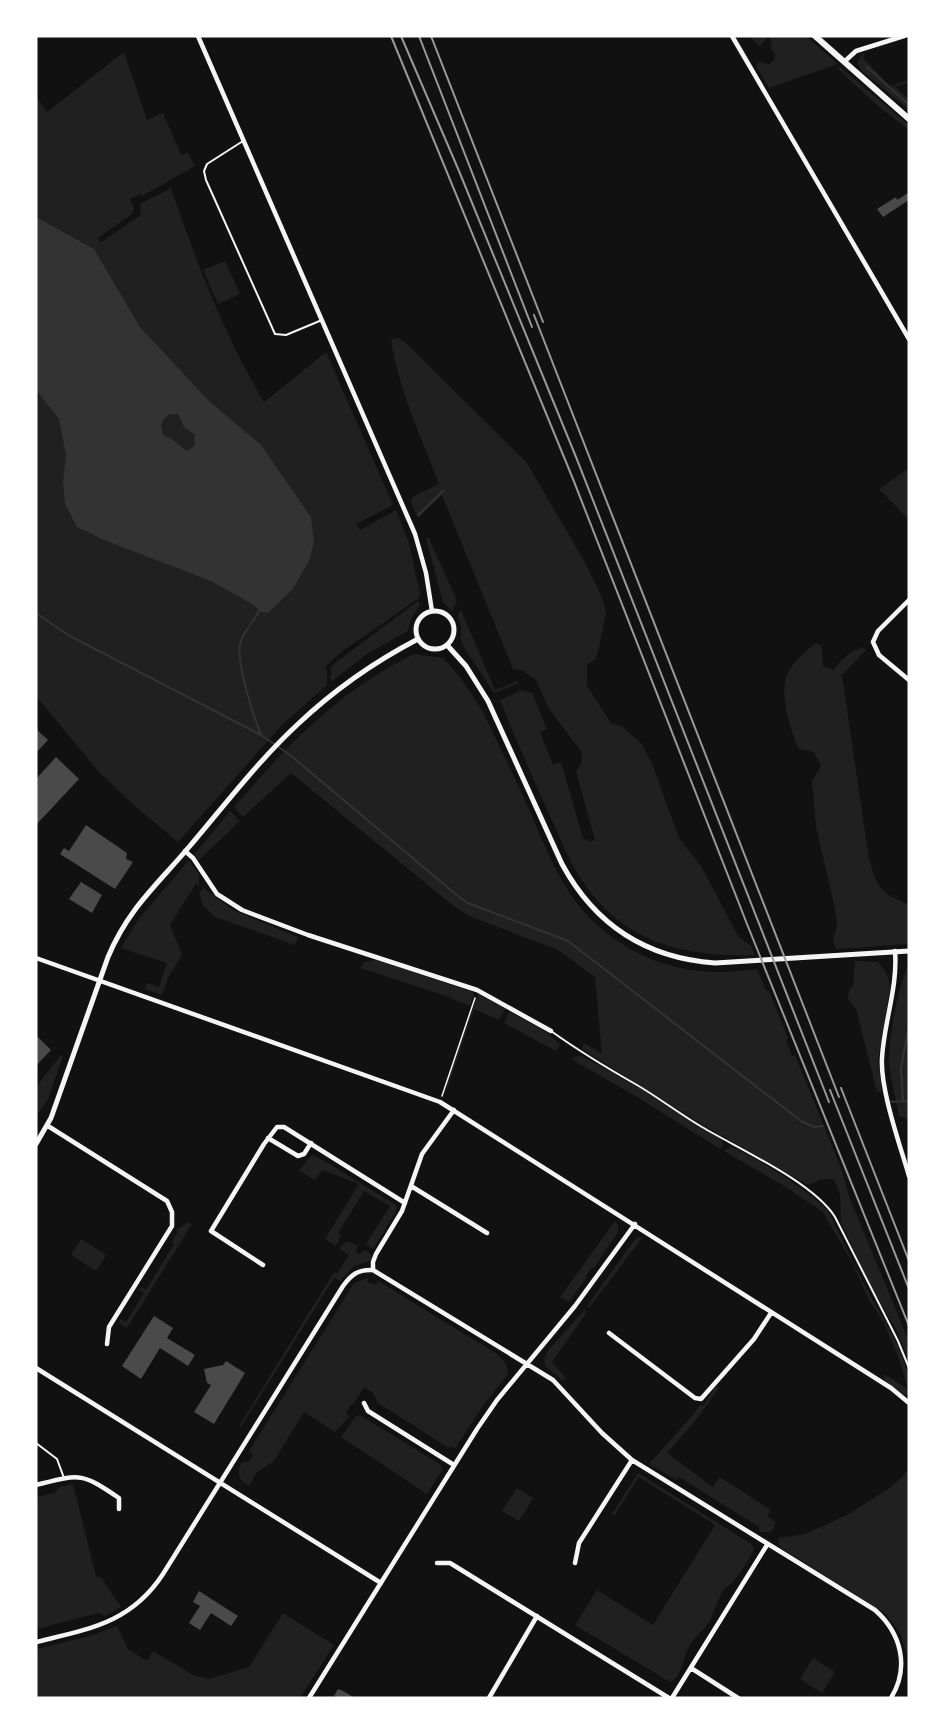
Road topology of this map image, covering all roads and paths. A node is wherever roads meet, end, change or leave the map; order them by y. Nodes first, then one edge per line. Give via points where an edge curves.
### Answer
1 (198, 36) edge
2 (732, 36) edge
3 (815, 36) edge
4 (904, 36) edge
5 (843, 62) junction
6 (909, 119) edge
7 (243, 141) junction
8 (322, 320) junction
9 (909, 339) edge
10 (909, 600) edge
11 (432, 611) junction
12 (417, 639) junction
13 (447, 645) junction
14 (909, 680) edge
15 (185, 851) junction
16 (896, 951) junction
17 (909, 951) edge
18 (36, 958) edge
19 (99, 980) junction
20 (477, 990) junction
21 (551, 1031) joint
22 (440, 1102) junction
23 (454, 1110) junction
24 (48, 1126) junction
25 (268, 1138) junction
26 (310, 1143) junction
27 (36, 1144) edge
28 (909, 1176) edge
29 (411, 1186) junction
30 (405, 1203) junction
31 (635, 1224) junction
32 (487, 1233) dead end
33 (263, 1265) dead end
34 (373, 1270) junction
35 (771, 1313) junction
36 (609, 1333) dead end
37 (107, 1344) dead end
38 (528, 1364) junction
39 (36, 1368) edge
40 (909, 1368) edge
41 (364, 1403) dead end
42 (909, 1403) edge
43 (36, 1443) edge
44 (632, 1460) junction
45 (454, 1465) junction
46 (64, 1478) junction
47 (221, 1483) junction
48 (36, 1485) edge
49 (119, 1509) dead end
50 (766, 1545) junction
51 (436, 1563) dead end
52 (575, 1563) dead end
53 (381, 1582) junction
54 (537, 1616) junction
55 (36, 1641) edge
56 (691, 1668) junction
57 (309, 1698) edge
58 (489, 1698) edge
59 (670, 1698) edge
60 (738, 1698) edge
61 (891, 1698) edge

1 - 7 street
2 - 9 street
3 - 5 main road
4 - 5 street via 856,51
5 - 6 main road
7 - 8 street
7 - 8 lane via 207,164 204,171 267,320 280,336
8 - 11 street via 415,534
10 - 14 street via 878,631 873,642 879,655
11 - 12 street via 417,621
11 - 13 street via 442,612 452,622 453,636
12 - 13 street via 431,649
12 - 15 street via 348,681 315,709 270,753
13 - 16 street via 488,701 562,864 594,909 620,932 665,955 705,963
15 - 19 street via 135,908 119,933
15 - 20 street via 217,894 242,910
16 - 17 street
16 - 28 street via 882,1060
18 - 19 street
19 - 22 street
19 - 24 street
20 - 21 street
20 - 22 path
21 - 40 lane via 823,1201 835,1217
22 - 23 street
23 - 29 street via 422,1154
23 - 31 street
24 - 27 street
24 - 37 street via 167,1202 172,1212 172,1226 110,1327
25 - 26 street via 280,1126
25 - 26 street via 298,1156 304,1154
25 - 33 street via 211,1231
26 - 30 street
29 - 30 street
29 - 32 street
30 - 34 street via 376,1254
31 - 35 street
31 - 38 street
34 - 38 street
34 - 47 street via 358,1271 342,1286
35 - 36 street via 754,1339 701,1399
35 - 42 street
38 - 44 street via 560,1386
38 - 45 street via 497,1400
39 - 47 street
41 - 45 street via 368,1411
43 - 46 lane via 57,1459
44 - 50 street
44 - 52 street via 579,1543
45 - 53 street
46 - 48 street
46 - 49 street via 80,1476 100,1485 119,1498
47 - 53 street
47 - 55 street via 156,1585 134,1608 96,1627
50 - 56 street
50 - 61 street via 886,1620 897,1639 902,1660
51 - 54 street via 450,1563
53 - 57 street
54 - 58 street
54 - 59 street
56 - 59 street
56 - 60 street

